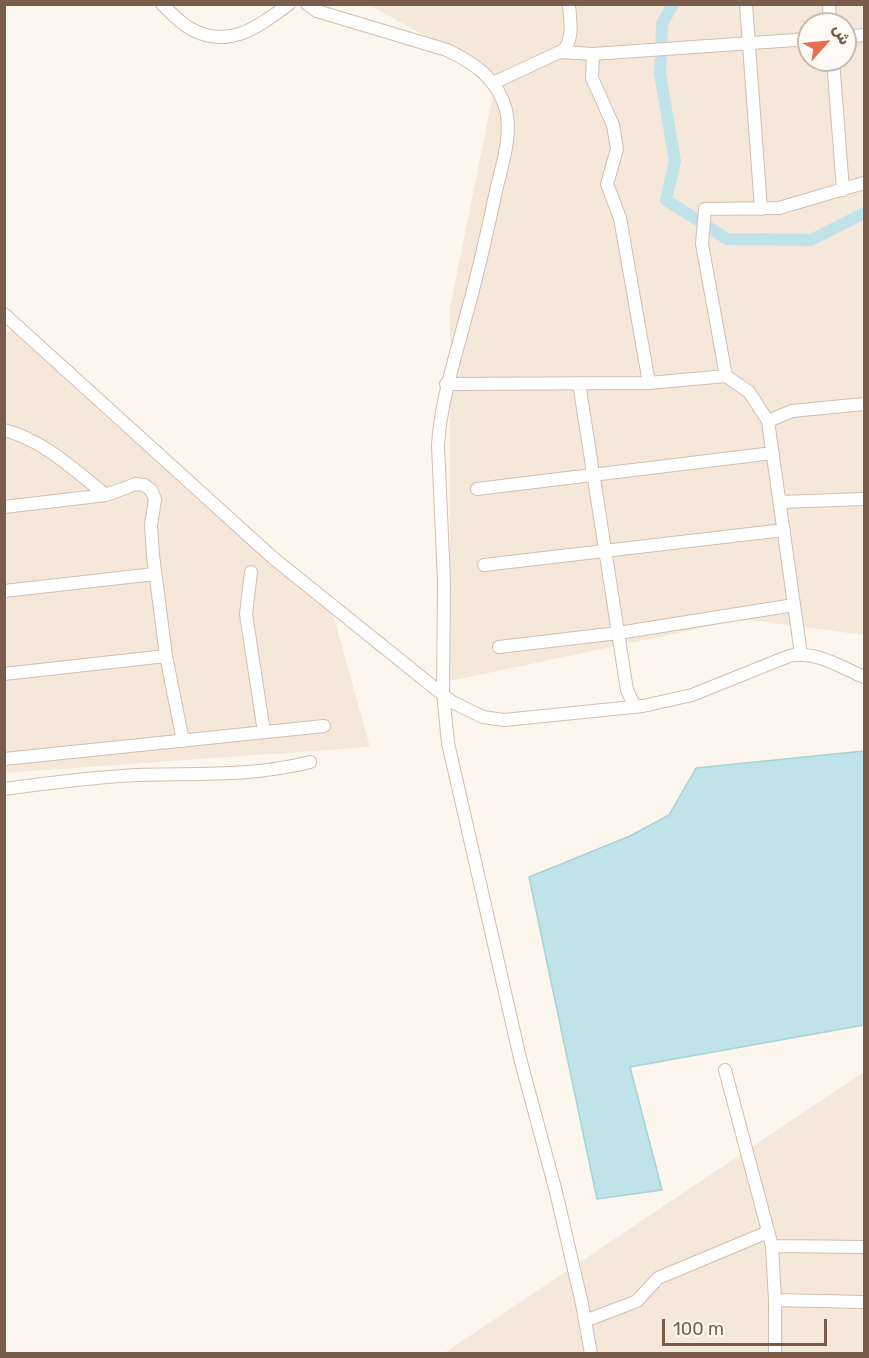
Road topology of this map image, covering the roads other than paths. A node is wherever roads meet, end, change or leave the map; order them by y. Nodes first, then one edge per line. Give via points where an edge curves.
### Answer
1 (162, 4) edge
2 (289, 4) edge
3 (307, 4) edge
4 (569, 4) edge
5 (746, 4) edge
6 (797, 40) edge
7 (749, 44) junction
8 (561, 52) junction
9 (593, 54) junction
10 (834, 72) edge
11 (494, 83) junction
12 (864, 183) edge
13 (843, 190) junction
14 (761, 209) junction
15 (4, 314) edge
16 (726, 376) junction
17 (579, 383) junction
18 (649, 383) junction
19 (446, 384) junction
20 (864, 404) edge
21 (768, 420) junction
22 (4, 430) edge
23 (773, 453) junction
24 (594, 476) junction
25 (477, 489) dead end
26 (106, 495) junction
27 (864, 499) edge
28 (780, 502) junction
29 (4, 507) edge
30 (784, 530) junction
31 (605, 550) junction
32 (484, 565) dead end
33 (250, 572) dead end
34 (155, 574) junction
35 (4, 591) edge
36 (794, 605) junction
37 (618, 633) junction
38 (500, 647) dead end
39 (801, 654) junction
40 (166, 656) junction
41 (4, 674) edge
42 (864, 677) edge
43 (442, 693) junction
44 (635, 707) junction
45 (324, 726) dead end
46 (264, 732) junction
47 (183, 741) junction
48 (4, 759) edge
49 (310, 762) dead end
50 (4, 789) edge
51 (725, 1070) dead end
52 (768, 1232) junction
53 (772, 1246) junction
54 (864, 1247) edge
55 (775, 1300) junction
56 (864, 1302) edge
57 (585, 1321) junction
58 (591, 1353) edge
59 (775, 1353) edge

1 - 2 street via 191,29 226,37 254,29
3 - 11 street via 317,11 447,50 478,67
4 - 8 street via 570,39
5 - 7 street
6 - 7 street
7 - 9 street
7 - 14 street
8 - 9 street
8 - 11 street
9 - 18 street via 592,78 613,125 617,149 608,184 620,218
10 - 13 street
11 - 19 street via 506,111 507,142 482,257
12 - 13 street
13 - 14 street via 779,208
14 - 16 street via 705,209 702,244
15 - 43 street via 272,556
16 - 18 street
16 - 21 street via 749,392
17 - 18 street
17 - 19 street
17 - 24 street
19 - 43 street via 438,445 444,581
20 - 21 street via 792,411
21 - 23 street
22 - 26 street via 41,445
23 - 24 street
23 - 28 street
24 - 25 street
24 - 31 street
26 - 29 street
26 - 34 street via 136,484 151,490 155,499 151,540
27 - 28 street
28 - 30 street
30 - 31 street
30 - 36 street
31 - 32 street
31 - 37 street
33 - 46 street via 246,614
34 - 35 street
34 - 40 street
36 - 37 street
36 - 39 street
37 - 38 street
37 - 44 street via 627,690
39 - 42 street
39 - 44 street via 692,695
40 - 41 street
40 - 47 street
43 - 44 street via 473,713 504,720
43 - 57 street via 448,743
45 - 46 street
46 - 47 street
47 - 48 street
49 - 50 street via 250,773 123,776
51 - 52 street
52 - 53 street
52 - 57 street via 658,1278 637,1301
53 - 54 street
53 - 55 street
55 - 56 street
55 - 59 street
57 - 58 street

